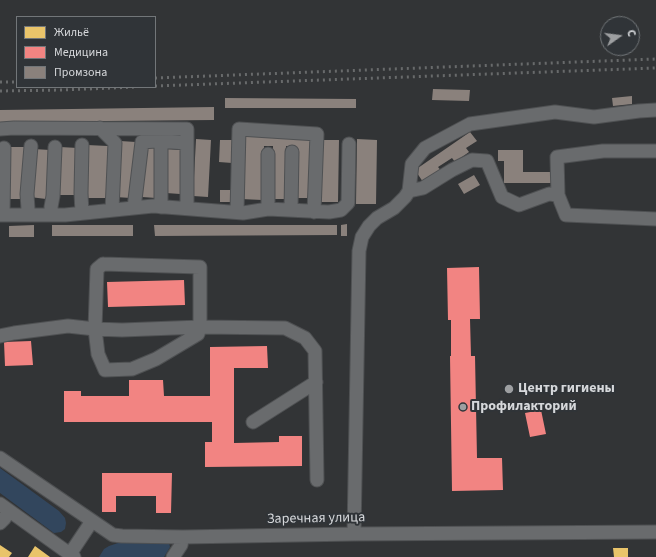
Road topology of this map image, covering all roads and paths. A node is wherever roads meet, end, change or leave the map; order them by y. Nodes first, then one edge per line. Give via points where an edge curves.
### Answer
1 (656, 110) edge
2 (100, 128) junction
3 (0, 129) edge
4 (161, 141) junction
5 (187, 143) junction
6 (349, 144) dead end
7 (82, 145) dead end
8 (31, 146) dead end
9 (55, 147) dead end
10 (4, 148) dead end
11 (656, 151) edge
12 (292, 152) dead end
13 (268, 154) dead end
14 (409, 191) junction
15 (558, 195) junction
16 (161, 207) junction
17 (134, 208) junction
18 (187, 208) junction
19 (268, 209) junction
20 (112, 210) junction
21 (291, 210) junction
22 (237, 212) junction
23 (314, 212) junction
24 (82, 213) junction
25 (1, 215) edge
26 (26, 215) junction
27 (52, 215) junction
28 (656, 219) edge
29 (200, 327) junction
30 (95, 329) junction
31 (0, 336) edge
32 (316, 382) junction
33 (253, 422) dead end
34 (0, 458) edge
35 (318, 480) dead end
36 (5, 507) edge
37 (92, 521) junction
38 (0, 523) edge
39 (656, 532) edge
40 (354, 534) junction
41 (183, 537) junction
42 (72, 555) edge
43 (173, 557) edge

1 - 14 street via 594,118 555,112 470,124 425,148 412,164
2 - 3 street
2 - 5 street via 187,129
2 - 20 street via 115,144
4 - 5 street
4 - 16 street
4 - 17 street via 142,142
5 - 18 street
6 - 23 street via 348,203 341,210
7 - 24 street
8 - 26 street
9 - 27 street
10 - 25 street
11 - 15 street via 603,151 557,157
12 - 21 street
13 - 19 street
14 - 15 street via 423,188 472,160 487,161 502,197 519,205 549,194
14 - 40 street via 394,208 369,226 362,237 359,251
15 - 28 street via 566,216
16 - 17 street
16 - 18 street
17 - 20 street
18 - 22 street
19 - 21 street
19 - 22 street
20 - 24 street
21 - 23 street
22 - 23 street via 239,129 317,134
24 - 27 street
25 - 26 street
26 - 27 street
29 - 30 street
29 - 30 street via 198,334 156,359 132,369 105,370 98,354
29 - 30 street via 200,267 103,264 97,269
29 - 32 street via 285,328 305,338 315,351
30 - 31 street via 68,326
32 - 33 street
32 - 35 street
34 - 37 street, Заречная улица
36 - 38 street via 4,519
36 - 42 street
37 - 41 street, Заречная улица via 118,536
37 - 42 street
39 - 40 street, Заречная улица
40 - 41 street, Заречная улица
41 - 43 street via 181,546

